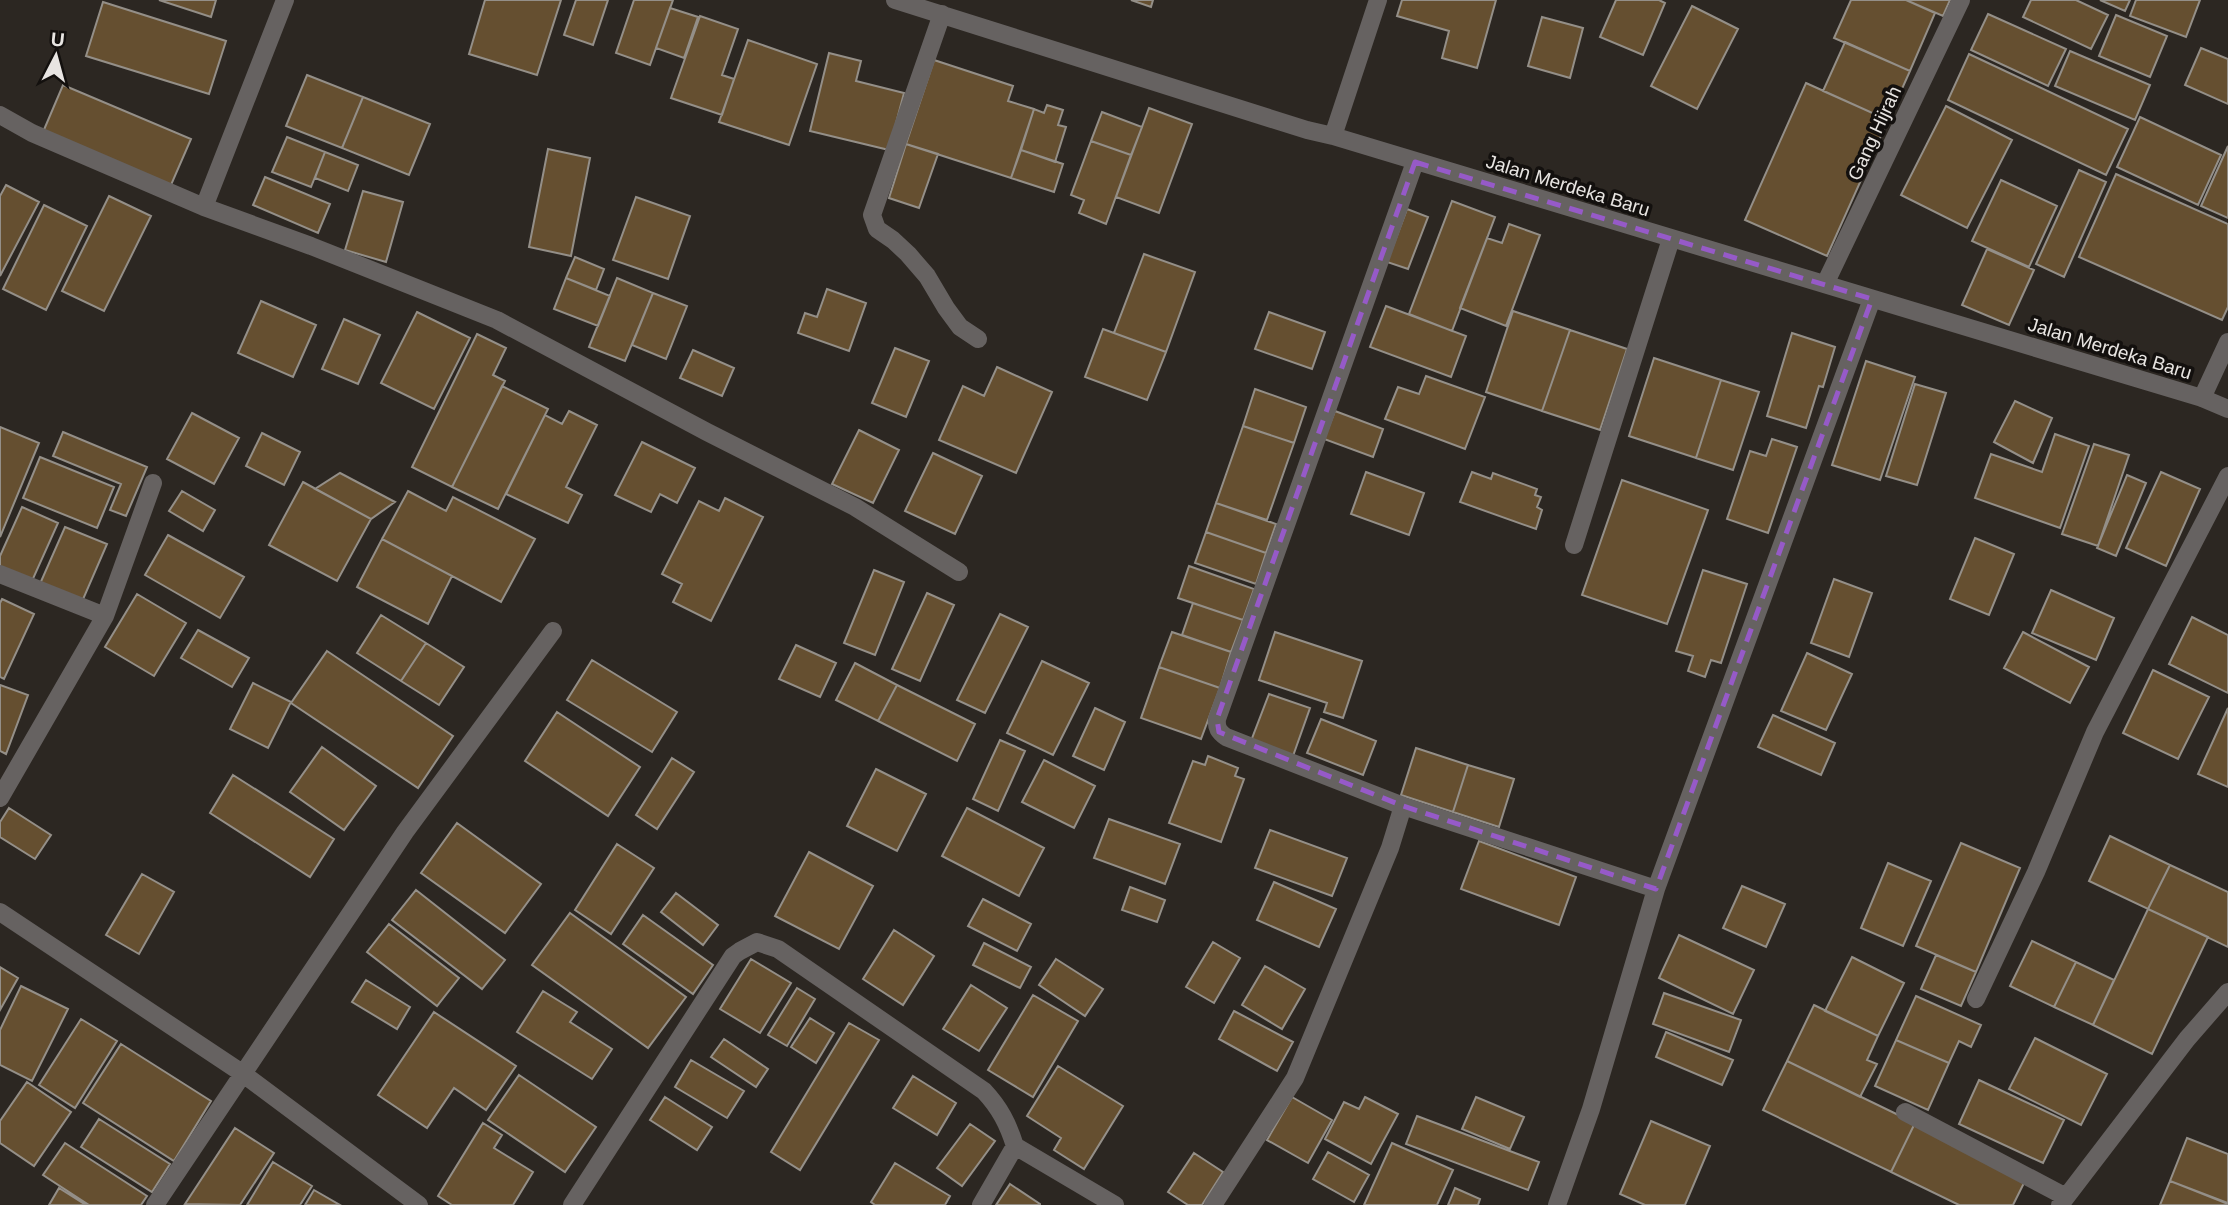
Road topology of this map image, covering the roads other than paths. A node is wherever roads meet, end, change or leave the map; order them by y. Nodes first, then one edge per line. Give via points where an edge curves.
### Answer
1 (285, 0) edge
2 (895, 0) edge
3 (1378, 0) edge
4 (1961, 0) edge
5 (942, 14) junction
6 (0, 115) edge
7 (1333, 136) junction
8 (1415, 162) junction
9 (204, 207) junction
10 (1671, 239) junction
11 (1825, 284) junction
12 (1872, 299) junction
13 (978, 339) dead end
14 (2228, 342) edge
15 (2202, 398) junction
16 (2228, 409) edge
17 (2228, 476) edge
18 (153, 483) dead end
19 (1574, 545) dead end
20 (959, 572) dead end
21 (0, 574) edge
22 (105, 616) junction
23 (553, 631) dead end
24 (0, 798) edge
25 (1403, 806) junction
26 (1656, 889) junction
27 (0, 912) edge
28 (2228, 992) edge
29 (1976, 999) dead end
30 (242, 1073) junction
31 (1905, 1112) dead end
32 (1015, 1146) junction
33 (2063, 1201) edge
34 (155, 1205) edge
35 (419, 1205) edge
36 (572, 1205) edge
37 (981, 1205) edge
38 (1115, 1205) edge
39 (1213, 1205) edge
40 (1557, 1205) edge

1 - 9 street
2 - 5 street, Jalan Merdeka Baru
3 - 7 street
4 - 11 street, Gang Hijrah
5 - 7 street, Jalan Merdeka Baru
5 - 13 street via 872,215 877,229 927,276 960,327
6 - 9 street
7 - 8 street, Jalan Merdeka Baru
8 - 10 street, Jalan Merdeka Baru
8 - 25 street via 1217,719 1219,732 1226,737
9 - 20 street via 497,320 855,507
10 - 11 street, Jalan Merdeka Baru
10 - 19 street
11 - 12 street, Jalan Merdeka Baru
12 - 15 street, Jalan Merdeka Baru
12 - 26 street
14 - 15 street
15 - 16 street, Jalan Merdeka Baru
17 - 29 street via 2095,732
18 - 22 street
21 - 22 street
22 - 24 street
23 - 30 street via 405,832
25 - 26 street
25 - 39 street via 1295,1078
26 - 40 street via 1591,1110
27 - 30 street
28 - 33 street
30 - 34 street
30 - 35 street
31 - 33 street
32 - 36 street via 999,1107 984,1091 778,949 757,942 733,956
32 - 37 street
32 - 38 street

